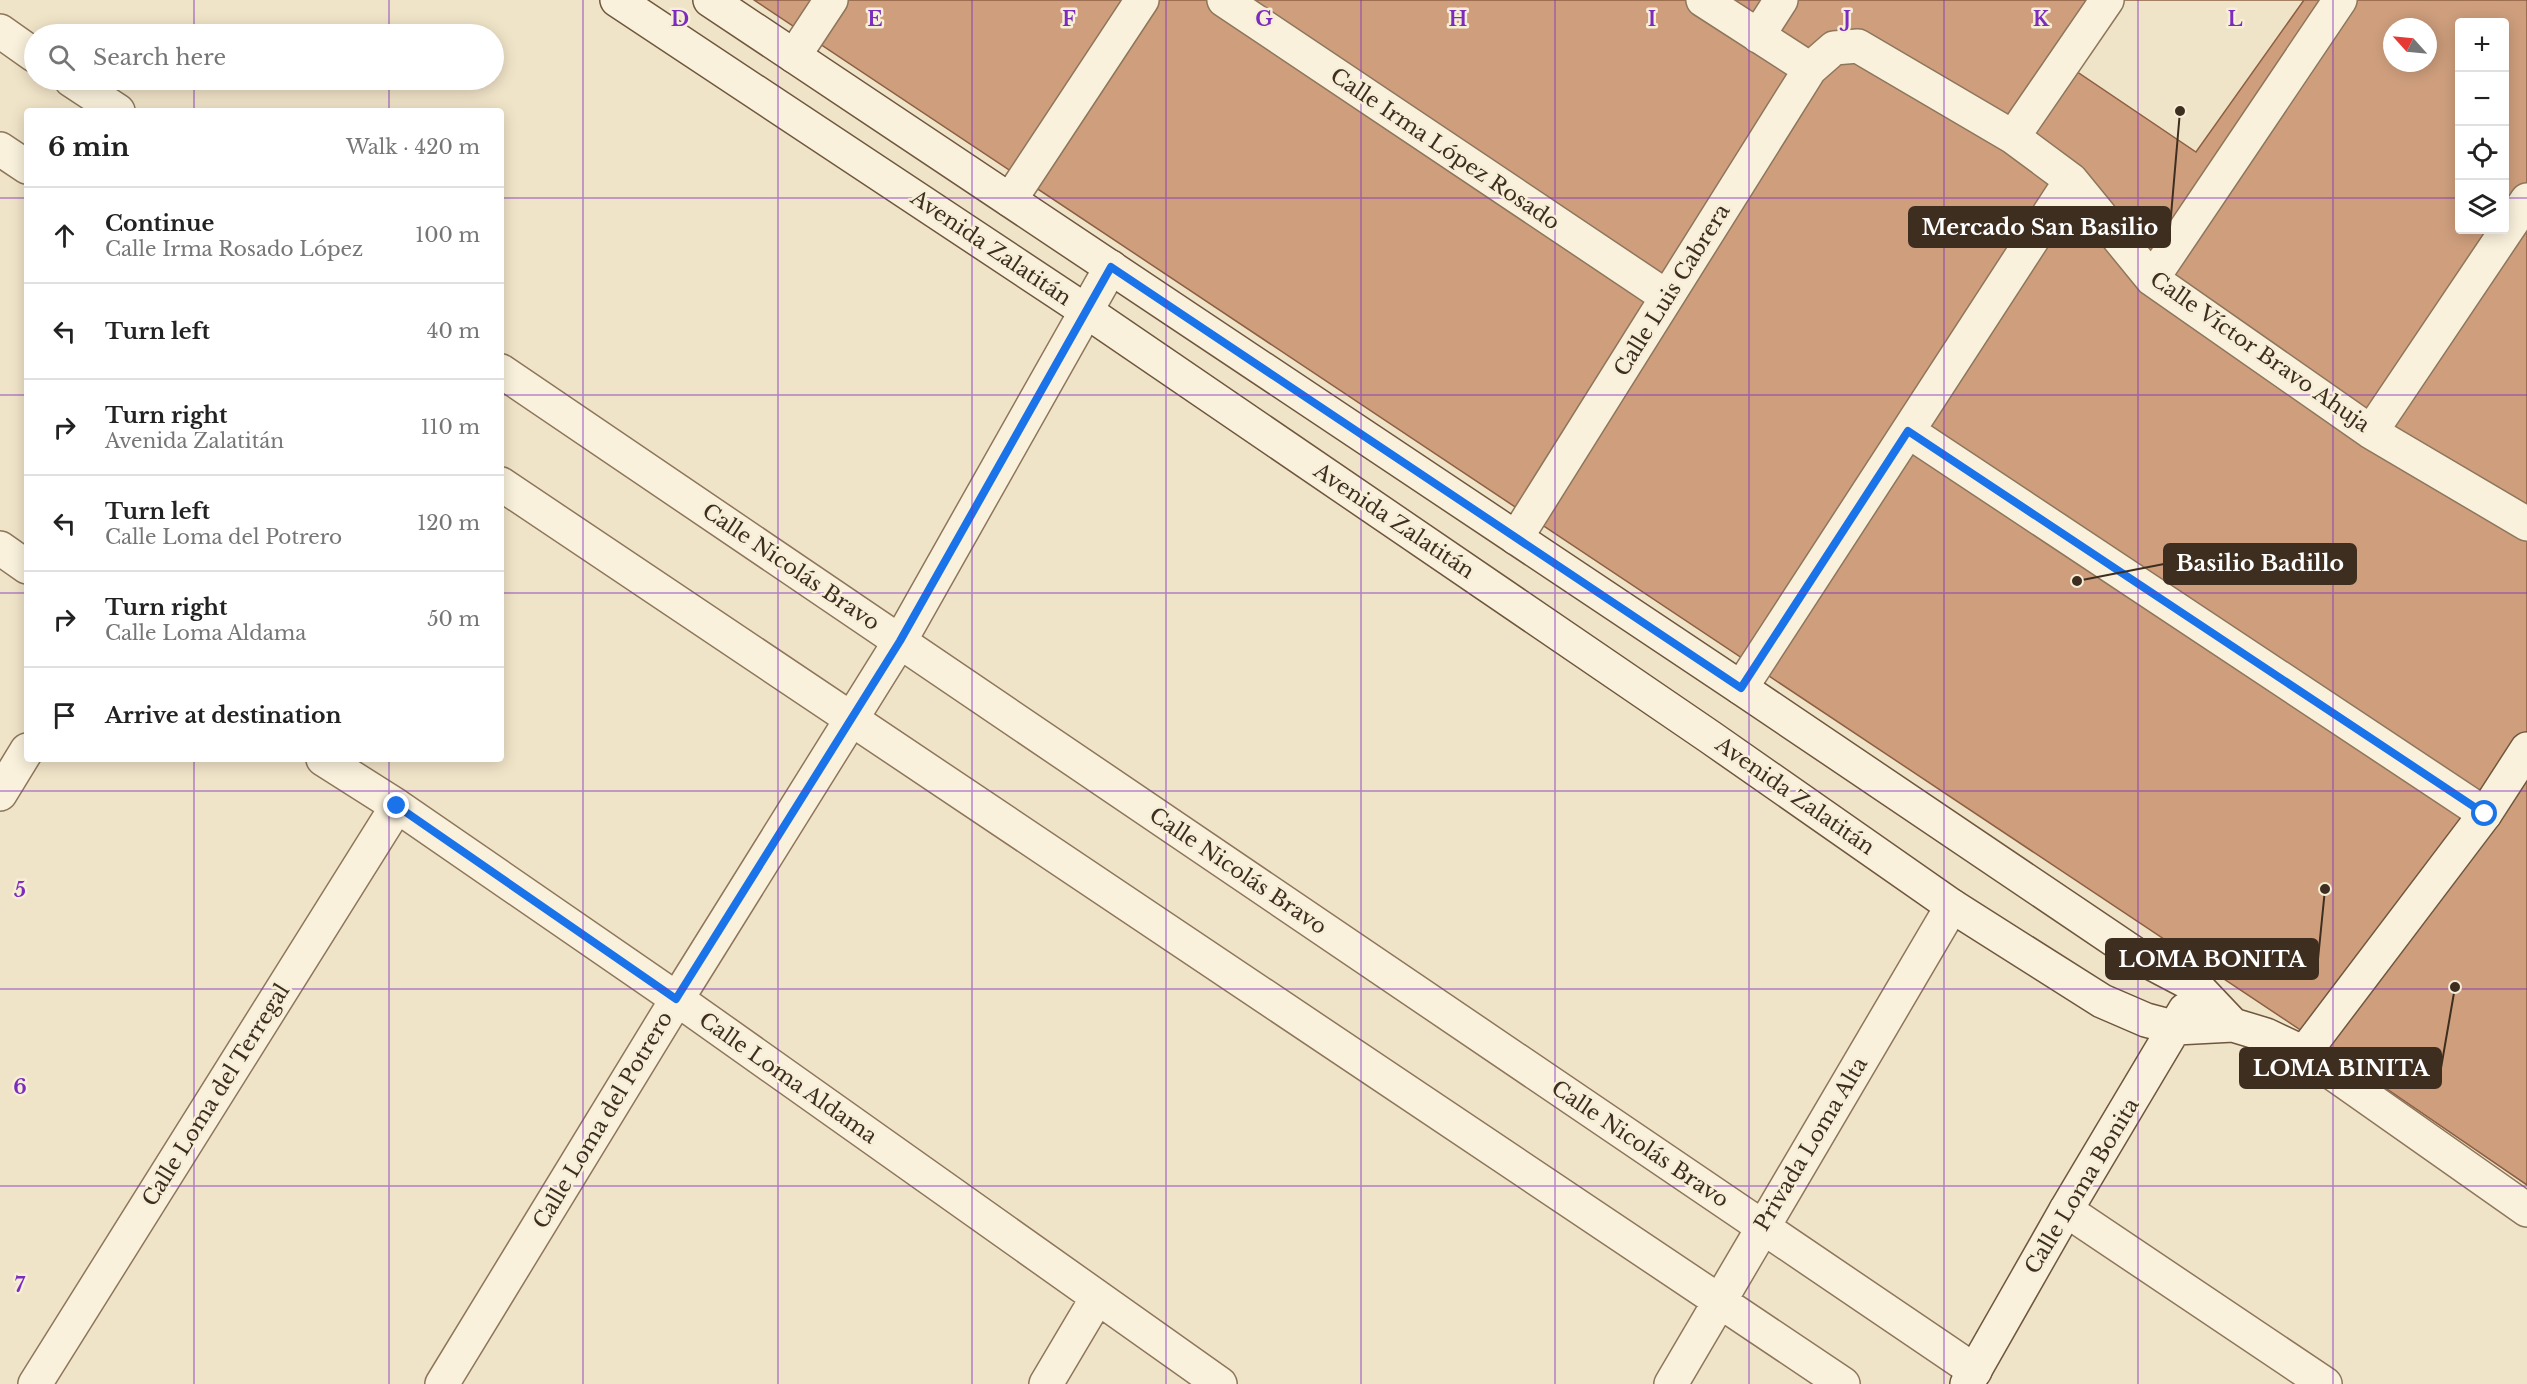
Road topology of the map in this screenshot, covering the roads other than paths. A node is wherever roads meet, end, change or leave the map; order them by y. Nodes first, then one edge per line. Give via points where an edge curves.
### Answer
1 (617, 0) edge
2 (710, 0) edge
3 (831, 0) edge
4 (1142, 0) edge
5 (1224, 0) edge
6 (1703, 0) edge
7 (1781, 0) edge
8 (2107, 0) edge
9 (2340, 0) edge
10 (0, 31) edge
11 (1758, 36) junction
12 (24, 48) edge
13 (1834, 48) joint
14 (794, 56) junction
15 (1810, 69) junction
16 (86, 90) edge
17 (113, 108) edge
18 (2013, 136) junction
19 (0, 149) edge
20 (24, 165) edge
21 (2071, 180) junction
22 (1010, 200) junction
23 (2527, 200) edge
24 (1111, 267) junction
25 (2152, 279) junction
26 (1667, 297) junction
27 (1086, 311) junction
28 (504, 373) edge
29 (1908, 431) junction
30 (2371, 432) junction
31 (504, 486) edge
32 (2527, 524) edge
33 (1516, 538) junction
34 (0, 548) edge
35 (24, 565) edge
36 (900, 641) junction
37 (1741, 688) junction
38 (852, 719) junction
39 (2527, 749) edge
40 (24, 755) edge
41 (328, 762) edge
42 (0, 794) edge
43 (397, 806) junction
44 (2485, 814) junction
45 (1952, 906) junction
46 (2197, 987) junction
47 (676, 999) junction
48 (2233, 1025) junction
49 (2176, 1028) junction
50 (2304, 1053) junction
51 (2066, 1210) junction
52 (2527, 1210) edge
53 (1762, 1227) junction
54 (1097, 1298) junction
55 (1719, 1301) junction
56 (1971, 1378) edge
57 (35, 1384) edge
58 (442, 1384) edge
59 (1046, 1384) edge
60 (1220, 1384) edge
61 (1671, 1384) edge
62 (1843, 1384) edge
63 (2325, 1384) edge

1 - 27 street, Avenida Zalatitán
2 - 14 street
3 - 14 street
4 - 22 street
5 - 26 street, Calle Irma López Rosado
6 - 11 street
7 - 11 street
8 - 18 street
9 - 25 street
10 - 12 street
11 - 15 street
13 - 15 street, Calle Luis Cabrera
13 - 18 street, Calle Víctor Bravo Ahuja via 1858,46
14 - 22 street
15 - 26 street, Calle Luis Cabrera
16 - 17 street
18 - 21 street, Calle Víctor Bravo Ahuja
19 - 20 street
21 - 25 street, Calle Víctor Bravo Ahuja
21 - 29 street
22 - 24 street
23 - 30 street
24 - 27 street, Calle Loma del Potrero
24 - 33 street
25 - 30 street, Calle Víctor Bravo Ahuja
26 - 33 street, Calle Luis Cabrera
27 - 36 street, Calle Loma del Potrero
27 - 45 street, Avenida Zalatitán
28 - 36 street, Calle Nicolás Bravo
29 - 37 street
29 - 44 street
30 - 32 street, Calle Víctor Bravo Ahuja
31 - 38 street
33 - 37 street
34 - 35 street
36 - 38 street, Calle Loma del Potrero
36 - 53 street, Calle Nicolás Bravo
37 - 46 street via 2138,956
38 - 47 street, Calle Loma del Potrero
38 - 55 street
39 - 44 street
40 - 42 street
41 - 43 street, Calle Loma Aldama
43 - 47 street, Calle Loma Aldama
43 - 57 street, Calle Loma del Terregal
44 - 50 street
45 - 49 street, Avenida Zalatitán via 2102,1001
45 - 53 street, Privada Loma Alta
46 - 48 street
46 - 49 street, Calle Loma Bonita
47 - 54 street, Calle Loma Aldama
47 - 58 street, Calle Loma del Potrero
48 - 49 street, Avenida Zalatitán
48 - 50 street
49 - 51 street, Calle Loma Bonita
50 - 52 street
51 - 56 street, Calle Loma Bonita
51 - 63 street
53 - 55 street, Privada Loma Alta
53 - 56 street, Calle Nicolás Bravo
54 - 59 street
54 - 60 street, Calle Loma Aldama
55 - 61 street, Privada Loma Alta
55 - 62 street

